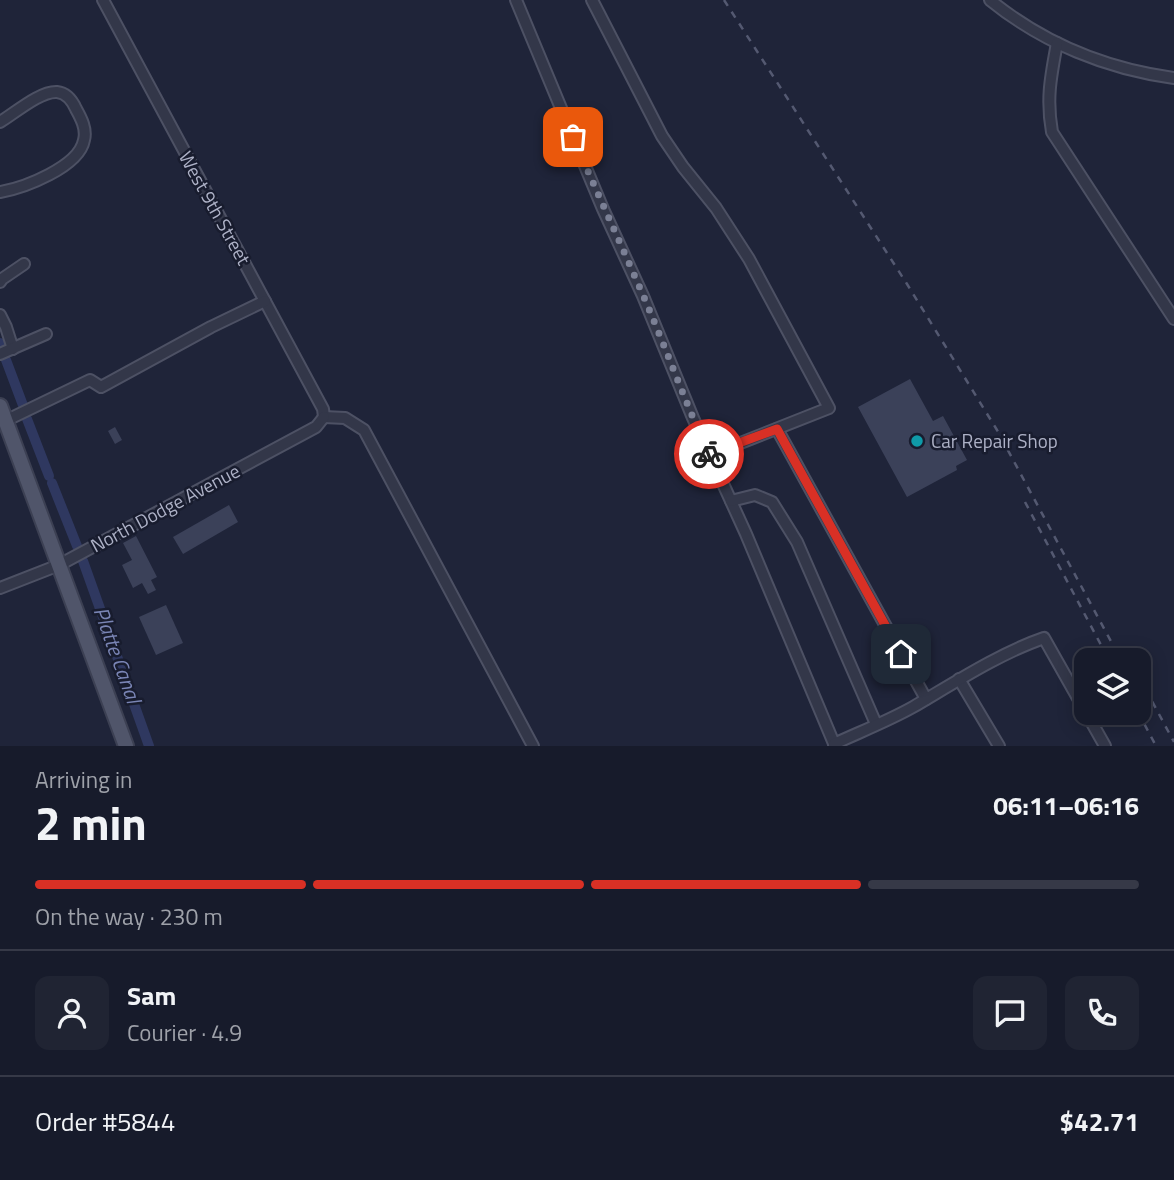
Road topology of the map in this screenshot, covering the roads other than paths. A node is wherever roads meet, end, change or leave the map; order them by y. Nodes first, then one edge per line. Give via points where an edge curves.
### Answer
1 (103, 0) edge
2 (516, 0) edge
3 (592, 0) edge
4 (990, 0) edge
5 (1057, 43) junction
6 (1174, 78) edge
7 (0, 122) edge
8 (0, 192) edge
9 (24, 264) dead end
10 (0, 282) edge
11 (265, 300) junction
12 (0, 315) edge
13 (1174, 319) edge
14 (46, 334) dead end
15 (13, 349) junction
16 (0, 354) edge
17 (0, 406) edge
18 (324, 417) junction
19 (5, 421) junction
20 (777, 429) junction
21 (710, 455) junction
22 (731, 501) junction
23 (58, 565) junction
24 (0, 588) edge
25 (959, 679) junction
26 (926, 699) junction
27 (876, 724) junction
28 (834, 745) edge
29 (126, 746) edge
30 (533, 746) edge
31 (999, 746) edge
32 (1105, 746) edge

1 - 11 street, West 9th Street
2 - 21 street
3 - 20 street via 662,136 749,259 829,408
4 - 5 street
5 - 6 street via 1123,68
5 - 13 street via 1048,90 1052,132
7 - 8 street via 34,100 55,92 66,94 82,120 85,140 79,152 47,177
9 - 10 street
11 - 18 street, West 9th Street
11 - 19 street via 102,387 90,380
12 - 15 street
14 - 15 street
15 - 16 street
17 - 19 main road
18 - 23 street, North Dodge Avenue via 316,427
18 - 30 street via 345,418 364,430
19 - 23 main road
20 - 21 street
20 - 26 street
21 - 22 street
22 - 27 street via 755,495 772,502 797,542
22 - 28 street
23 - 24 street, North Dodge Avenue
23 - 29 main road
25 - 26 street
25 - 31 street
25 - 32 street via 1044,638
26 - 27 street
27 - 28 street

